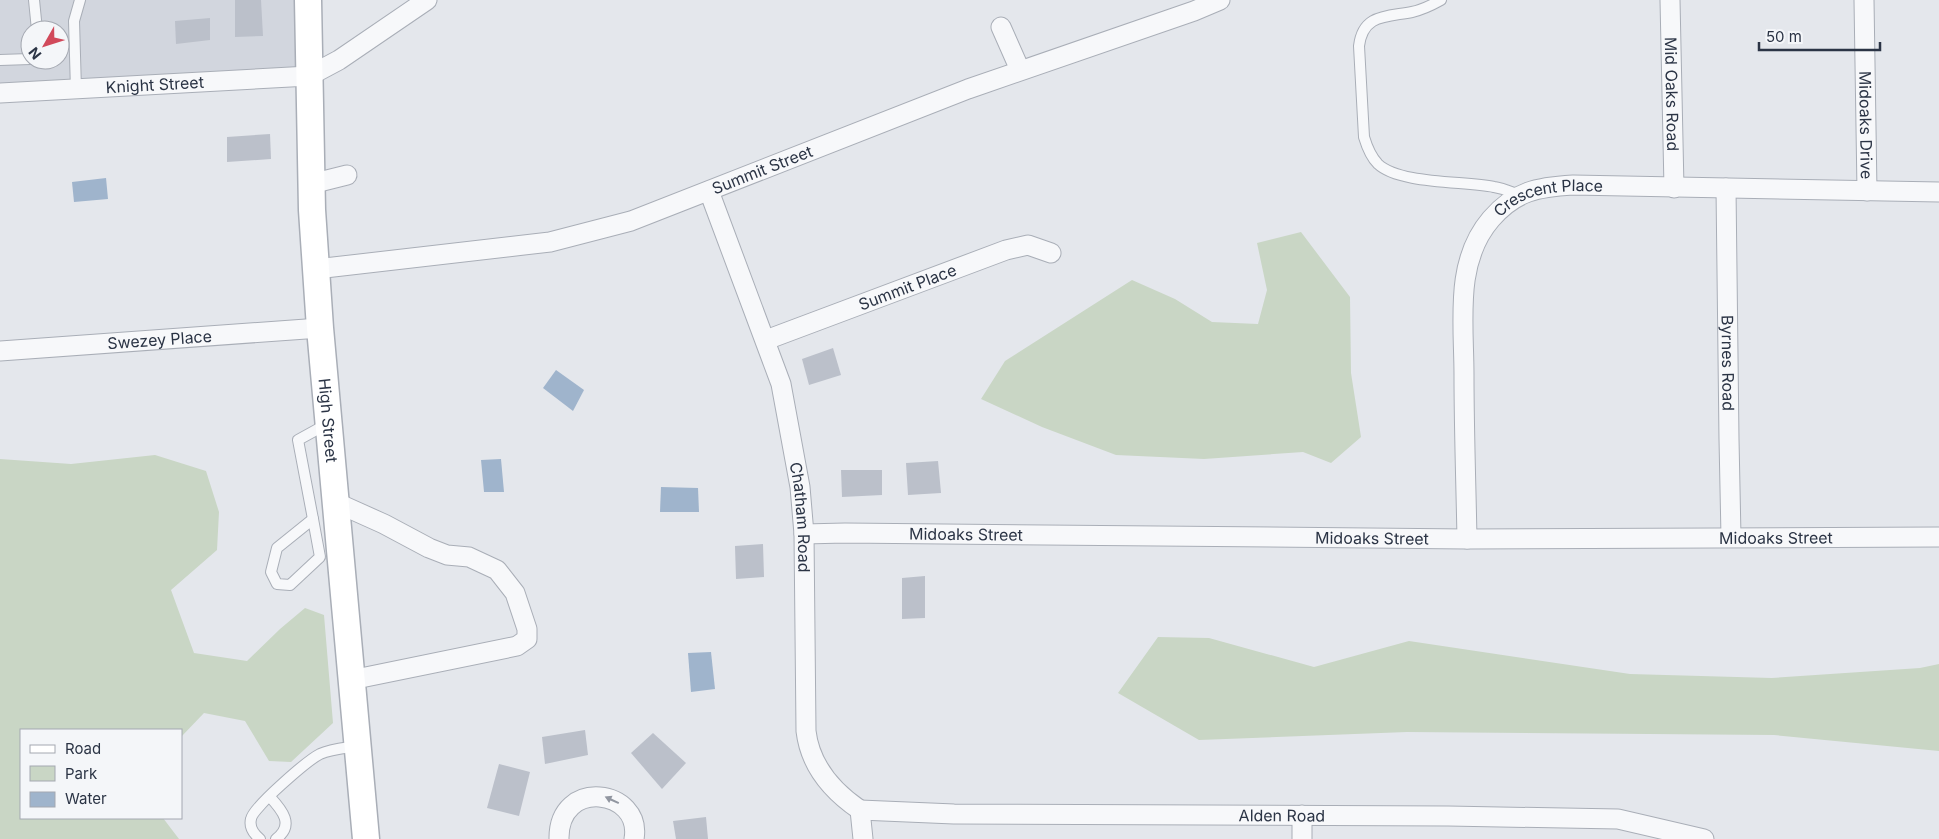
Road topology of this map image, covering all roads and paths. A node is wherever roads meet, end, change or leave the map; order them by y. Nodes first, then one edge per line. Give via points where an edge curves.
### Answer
1 (34, 0) edge
2 (80, 0) edge
3 (308, 0) edge
4 (427, 0) edge
5 (1220, 0) edge
6 (1441, 0) edge
7 (1670, 0) edge
8 (1864, 0) edge
9 (36, 20) edge
10 (1001, 27) dead end
11 (20, 59) edge
12 (0, 60) edge
13 (1020, 70) junction
14 (309, 76) junction
15 (76, 90) junction
16 (0, 93) edge
17 (347, 175) dead end
18 (311, 184) junction
19 (1674, 188) junction
20 (1726, 188) junction
21 (708, 190) junction
22 (1866, 191) junction
23 (1939, 192) edge
24 (1519, 195) junction
25 (1052, 253) dead end
26 (316, 269) junction
27 (320, 328) junction
28 (766, 340) junction
29 (0, 351) edge
30 (328, 424) junction
31 (335, 502) junction
32 (312, 518) junction
33 (804, 534) junction
34 (1732, 537) junction
35 (1939, 537) edge
36 (1467, 539) junction
37 (351, 680) junction
38 (358, 746) junction
39 (270, 797) junction
40 (860, 810) junction
41 (1302, 815) junction
42 (260, 839) edge
43 (276, 839) edge
44 (366, 839) edge
45 (559, 839) edge
46 (634, 839) edge
47 (863, 839) edge
48 (1302, 839) edge
49 (1704, 839) edge

1 - 9 lane
2 - 15 lane via 74,21
3 - 14 street, High Street
4 - 14 street via 339,60
5 - 13 street, Summit Street
6 - 24 lane via 1415,11 1378,18 1361,33 1364,137 1368,150 1379,165 1411,178 1495,187
7 - 19 street, Mid Oaks Road
8 - 22 street, Midoaks Drive
10 - 13 street
11 - 12 lane
13 - 21 street, Summit Street
14 - 15 street, Knight Street
14 - 18 street, High Street
15 - 16 street, Knight Street
17 - 18 street
18 - 26 street, High Street
19 - 20 street, Crescent Place
19 - 24 street, Crescent Place via 1548,186
20 - 22 street, Crescent Place
20 - 34 street, Byrnes Road
21 - 26 street, Summit Street via 631,221 550,242
21 - 28 street, Chatham Road
22 - 23 street, Crescent Place
24 - 36 street, Crescent Place via 1499,210 1473,245 1463,287
25 - 28 street, Summit Place via 1028,245 1006,250
26 - 27 street, High Street
27 - 29 street, Swezey Place
27 - 30 street, High Street
28 - 33 street, Chatham Road via 781,384 800,487
30 - 31 street, High Street
30 - 32 lane via 298,440
31 - 37 street, High Street
31 - 37 street via 429,548 469,558 497,570 515,593 527,629 526,639 517,646
32 - 32 lane via 320,557 290,585 277,584 271,572 278,548
33 - 36 street, Midoaks Street
33 - 40 street, Chatham Road via 807,746 824,779
34 - 35 street, Midoaks Street
34 - 36 street, Midoaks Street
37 - 38 street, High Street
38 - 39 lane via 322,753
38 - 44 street, High Street
39 - 42 lane via 251,817 251,826
39 - 43 lane via 286,820 285,830
40 - 41 street, Alden Road via 954,814
40 - 47 street
41 - 48 street
41 - 49 street, Alden Road via 1618,819
46 -> 45 street via 628,811 618,802 594,796 570,806 559,828

